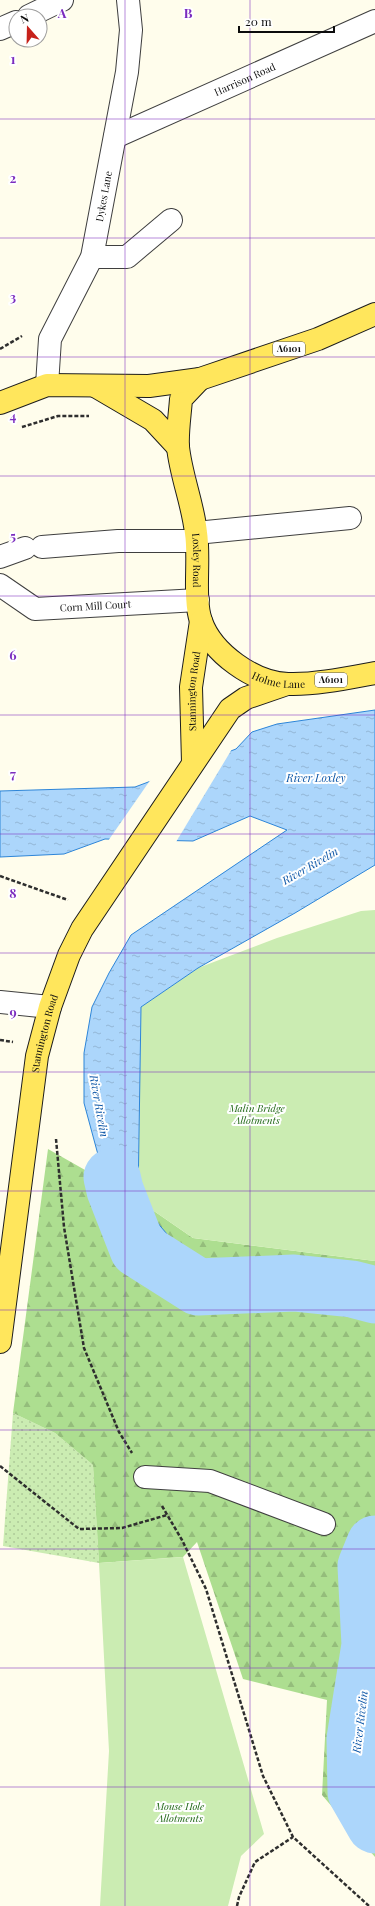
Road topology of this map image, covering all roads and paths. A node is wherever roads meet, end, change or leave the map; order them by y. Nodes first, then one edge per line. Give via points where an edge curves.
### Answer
1 (62, 0) edge
2 (128, 0) edge
3 (46, 8) edge
4 (375, 21) edge
5 (115, 137) junction
6 (171, 220) dead end
7 (92, 257) junction
8 (375, 314) edge
9 (200, 379) junction
10 (47, 385) junction
11 (94, 385) junction
12 (0, 403) edge
13 (178, 447) junction
14 (350, 518) dead end
15 (197, 537) junction
16 (0, 557) edge
17 (0, 585) edge
18 (200, 610) junction
19 (233, 663) joint
20 (375, 673) edge
21 (287, 684) junction
22 (194, 763) junction
23 (0, 876) edge
24 (94, 912) junction
25 (0, 1002) edge
26 (50, 1007) junction
27 (56, 1137) dead end
28 (0, 1342) edge
29 (0, 1466) edge
30 (145, 1477) junction
31 (167, 1515) junction
32 (324, 1524) dead end
33 (293, 1837) junction
34 (237, 1906) edge
35 (369, 1906) edge

1 - 3 street
2 - 5 street, Dykes Lane via 131,30 127,72
4 - 5 street, Harrison Road
5 - 7 street, Dykes Lane
6 - 7 street via 128,257
7 - 10 street, Dykes Lane via 50,339
8 - 9 main road, A6101 via 318,339
9 - 11 main road via 149,386
9 - 13 main road, Loxley Road / A6101 via 181,399
10 - 11 main road
10 - 12 main road
11 - 13 main road via 153,420
13 - 15 main road, Loxley Road / A6101
14 - 15 street
15 - 16 street via 33,547
15 - 18 main road, Loxley Road / A6101
17 - 18 street, Corn Mill Court via 35,609
18 - 19 main road, Loxley Road / A6101 via 213,644
18 - 22 main road, Stannington Road via 192,687
19 - 21 main road, Holme Lane / A6101 via 256,677
20 - 21 main road, Holme Lane / A6101
21 - 22 main road, Stannington Road via 246,698 230,709
22 - 24 main road, Stannington Road
23 - 24 path via 69,900
24 - 26 main road, Stannington Road via 69,955
25 - 26 street
26 - 28 main road, Stannington Road via 37,1056 32,1089
27 - 30 path via 64,1227 84,1348 119,1432
29 - 31 path via 79,1529 122,1528
30 - 31 path
30 - 32 street via 210,1482
31 - 33 path via 206,1589 263,1776
33 - 34 path via 255,1862 238,1897
33 - 35 path

